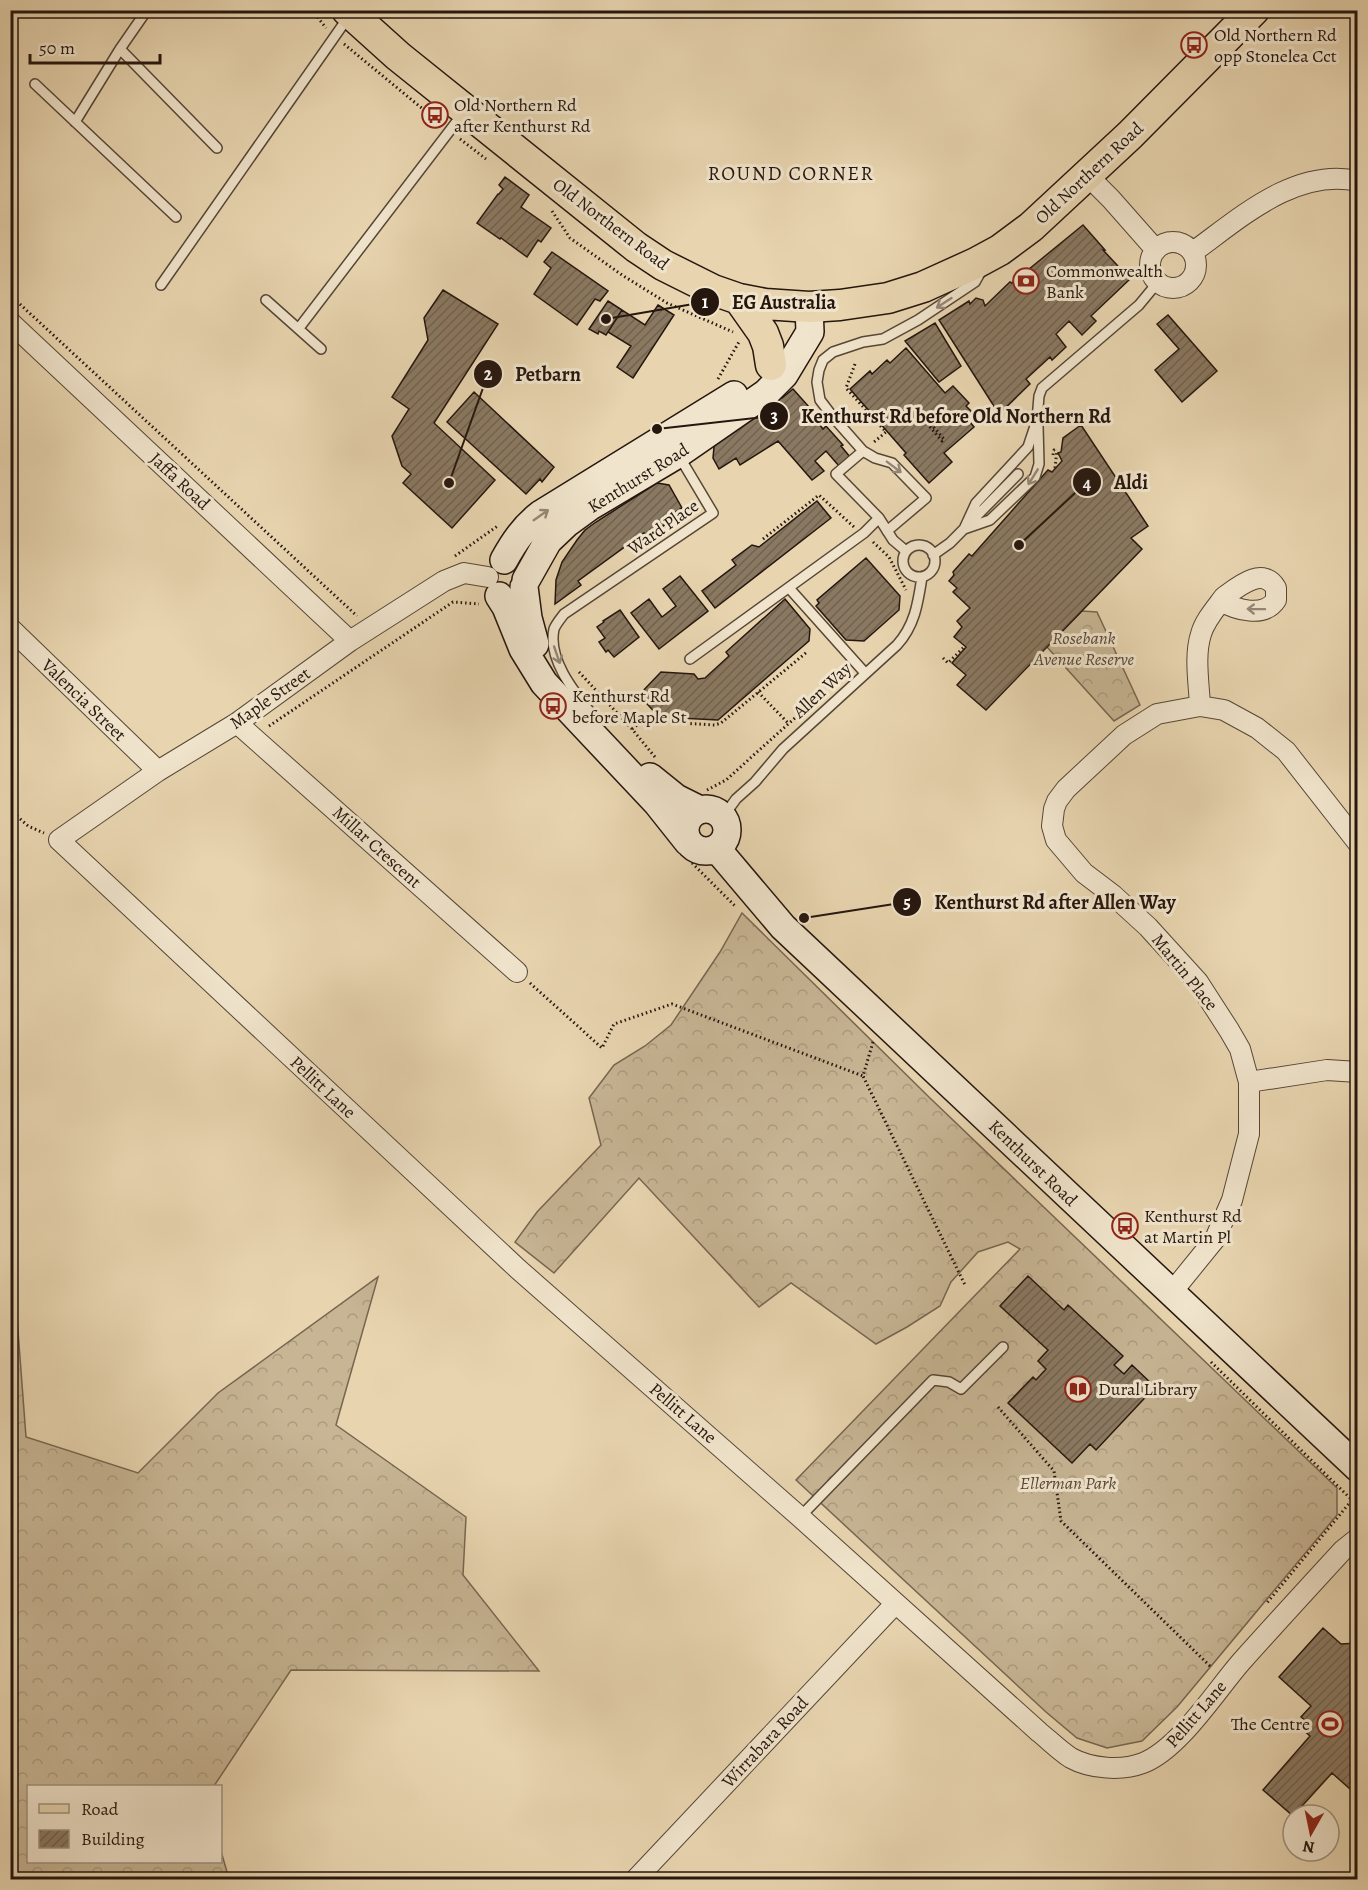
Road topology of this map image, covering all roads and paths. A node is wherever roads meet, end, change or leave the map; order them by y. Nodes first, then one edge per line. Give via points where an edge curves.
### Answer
1 (147, 10) edge
2 (312, 10) edge
3 (1254, 10) edge
4 (345, 21) edge
5 (120, 49) junction
6 (35, 84) dead end
7 (458, 121) junction
8 (75, 122) junction
9 (217, 148) dead end
10 (494, 165) dead end
11 (1087, 175) junction
12 (1358, 181) edge
13 (548, 206) dead end
14 (176, 217) dead end
15 (1156, 250) junction
16 (1192, 252) junction
17 (976, 263) junction
18 (1158, 282) junction
19 (161, 285) dead end
20 (10, 295) edge
21 (739, 299) junction
22 (266, 300) dead end
23 (809, 307) junction
24 (10, 322) edge
25 (298, 328) junction
26 (734, 333) dead end
27 (743, 336) dead end
28 (321, 349) dead end
29 (855, 364) dead end
30 (771, 366) junction
31 (712, 385) dead end
32 (919, 410) dead end
33 (1037, 420) junction
34 (925, 421) dead end
35 (672, 445) junction
36 (862, 451) junction
37 (1053, 453) dead end
38 (1055, 468) dead end
39 (1018, 474) dead end
40 (879, 518) junction
41 (504, 522) dead end
42 (964, 529) junction
43 (887, 531) junction
44 (864, 533) junction
45 (762, 539) dead end
46 (906, 551) junction
47 (933, 555) junction
48 (452, 558) dead end
49 (922, 577) junction
50 (525, 583) junction
51 (492, 584) junction
52 (789, 588) junction
53 (906, 592) dead end
54 (1221, 601) dead end
55 (357, 616) dead end
56 (10, 628) edge
57 (350, 641) junction
58 (964, 646) dead end
59 (807, 652) dead end
60 (690, 658) dead end
61 (943, 658) dead end
62 (575, 668) dead end
63 (865, 673) junction
64 (758, 692) junction
65 (1200, 706) junction
66 (797, 716) dead end
67 (594, 717) junction
68 (237, 723) junction
69 (788, 724) junction
70 (632, 729) junction
71 (254, 737) junction
72 (655, 757) dead end
73 (158, 771) junction
74 (709, 806) junction
75 (10, 810) edge
76 (59, 840) junction
77 (1358, 843) edge
78 (717, 849) junction
79 (690, 852) junction
80 (740, 912) dead end
81 (517, 972) joint
82 (876, 1035) dead end
83 (1358, 1072) edge
84 (863, 1076) junction
85 (1249, 1082) junction
86 (965, 1285) dead end
87 (1172, 1292) junction
88 (1003, 1347) dead end
89 (1207, 1359) dead end
90 (998, 1407) dead end
91 (1358, 1468) edge
92 (800, 1516) junction
93 (1358, 1538) edge
94 (895, 1604) junction
95 (1264, 1607) dead end
96 (1213, 1669) dead end
97 (635, 1880) edge

1 - 5 lane
2 - 4 path
3 - 11 main road, Old Northern Road
4 - 7 path
4 - 7 main road, Old Northern Road via 398,56
4 - 19 lane
5 - 8 lane
5 - 9 lane
6 - 8 lane
7 - 10 path
7 - 21 main road, Old Northern Road via 636,247 687,278
7 - 25 lane
8 - 14 lane
11 - 15 street
11 - 17 main road, Old Northern Road via 1031,227
12 - 16 street via 1312,181 1290,188
13 - 26 path via 570,238 622,275 667,303
15 - 16 street via 1175,242
15 - 18 street via 1150,270
16 - 18 street via 1196,266 1191,280 1179,288
17 - 23 main road, Old Northern Road via 888,298
17 -> 36 lane via 980,273 975,282 918,320 882,339 833,352 823,360 817,382 820,400
18 - 33 lane via 1139,305 1042,388
20 - 55 path
21 - 23 main road, Old Northern Road
21 - 30 main road via 763,333
22 - 25 lane
23 - 30 main road, Kenthurst Road
23 - 35 main road, Kenthurst Road via 810,332 784,375 766,393
24 - 57 street, Jaffa Road
25 - 28 lane
27 - 31 path
29 - 36 path via 846,388 886,432
30 - 35 main road, Kenthurst Road
32 - 34 path via 942,441
33 - 42 lane via 1024,453 976,503
33 -> 42 lane via 1039,464 1032,481 990,520
35 - 50 main road, Kenthurst Road via 567,523 548,541
51 -> 35 main road, Kenthurst Road via 528,524
35 -> 67 lane, Ward Place via 713,513 564,614 554,628 554,649 568,684
36 - 40 lane via 836,474
36 -> 43 lane via 892,463 926,498
37 - 38 path via 1057,450
39 - 42 lane
40 - 43 lane
40 - 44 lane
41 - 48 path
42 - 47 lane
43 - 46 lane
44 - 45 path via 819,495
44 - 52 lane
44 - 53 path via 889,557
46 - 47 lane via 921,546
46 - 49 lane via 904,567 911,575
47 - 49 lane via 933,569
49 - 63 lane, Allen Way via 914,620 907,634
50 - 51 main road via 523,569 515,561
50 - 67 main road via 533,640 540,655
51 - 57 street, Maple Street via 465,573 444,581
51 - 71 path via 453,602
51 - 79 main road via 544,683 657,803
52 - 60 lane
52 - 63 lane
54 - 65 street via 1201,633 1197,656
56 - 73 street, Valencia Street
57 - 68 street, Maple Street
58 - 61 path via 948,663
59 - 64 path
62 - 70 path
63 - 74 lane, Allen Way via 736,799
64 - 69 path
64 - 70 path via 715,725 662,722 652,713
65 - 77 street via 1224,710 1257,728 1286,751
65 - 85 street, Martin Place via 1157,714 1124,735 1066,789 1057,801 1052,826 1056,840 1084,873 1148,927 1198,982 1240,1049
66 - 69 path
67 - 74 main road via 656,784 676,798
68 - 71 street, Millar Crescent
68 - 73 street, Maple Street
69 - 74 path via 726,780
70 - 72 path
71 - 81 street, Millar Crescent
73 - 76 street, Maple Street
74 - 78 main road via 726,822 728,833
74 - 79 main road via 688,818 685,826
75 - 76 path via 28,826
76 - 92 street, Pellitt Lane via 518,1269
78 - 79 main road via 694,848
78 - 87 main road, Kenthurst Road via 783,927
79 - 80 path
81 - 84 path via 603,1048 614,1024 672,1004
82 - 84 path
83 - 85 street via 1327,1070
84 - 86 path
85 - 87 street, Martin Place via 1249,1134 1232,1200 1215,1239
87 - 91 main road, Kenthurst Road
88 - 92 lane via 961,1389 933,1380
89 - 95 path via 1352,1500
90 - 96 path via 1054,1471 1061,1521
92 - 94 street, Pellitt Lane
93 - 94 street, Pellitt Lane via 1343,1550 1162,1753 1142,1764 1115,1768 1070,1757
94 - 97 street, Wirrabara Road

